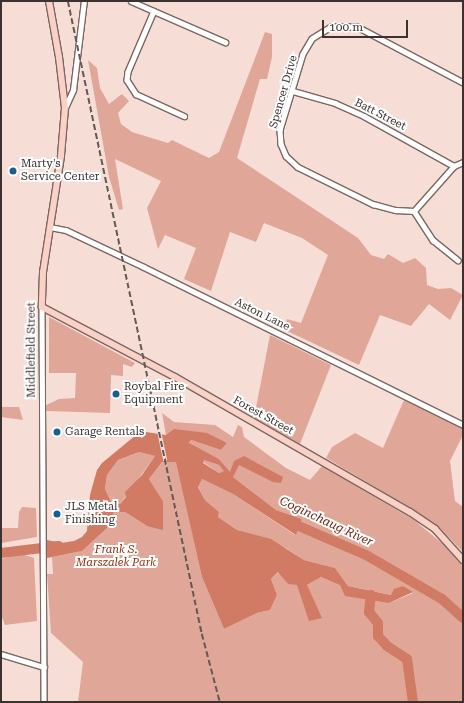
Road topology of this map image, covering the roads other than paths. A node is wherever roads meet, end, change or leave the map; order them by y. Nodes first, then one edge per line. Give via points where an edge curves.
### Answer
1 (49, 1) edge
2 (84, 1) edge
3 (131, 1) edge
4 (154, 12) junction
5 (225, 42) dead end
6 (463, 83) edge
7 (292, 91) junction
8 (65, 108) junction
9 (184, 116) dead end
10 (463, 162) edge
11 (454, 166) junction
12 (414, 211) junction
13 (50, 227) junction
14 (458, 260) dead end
15 (42, 307) junction
16 (463, 425) edge
17 (463, 560) edge
18 (1, 654) edge
19 (44, 667) junction
20 (44, 702) edge

1 - 8 main road, Middlefield Street
2 - 8 street via 73,90
3 - 4 street
4 - 5 street
4 - 9 street via 128,72 127,80 136,94
6 - 7 street, Spencer Drive via 374,35 344,26 331,27 312,39 304,54
7 - 11 street, Batt Street via 335,103 364,116
7 - 12 street, Spencer Drive via 280,130 281,144 286,156 298,167 373,204
8 - 13 main road, Middlefield Street
10 - 11 street
11 - 12 street
12 - 14 street via 433,240
13 - 15 main road, Middlefield Street
13 - 16 street, Aston Lane via 66,230 144,267
15 - 17 main road, Forest Street via 169,374 410,512 435,529
15 - 19 street, Middlefield Street
18 - 19 street
19 - 20 street, Middlefield Street

